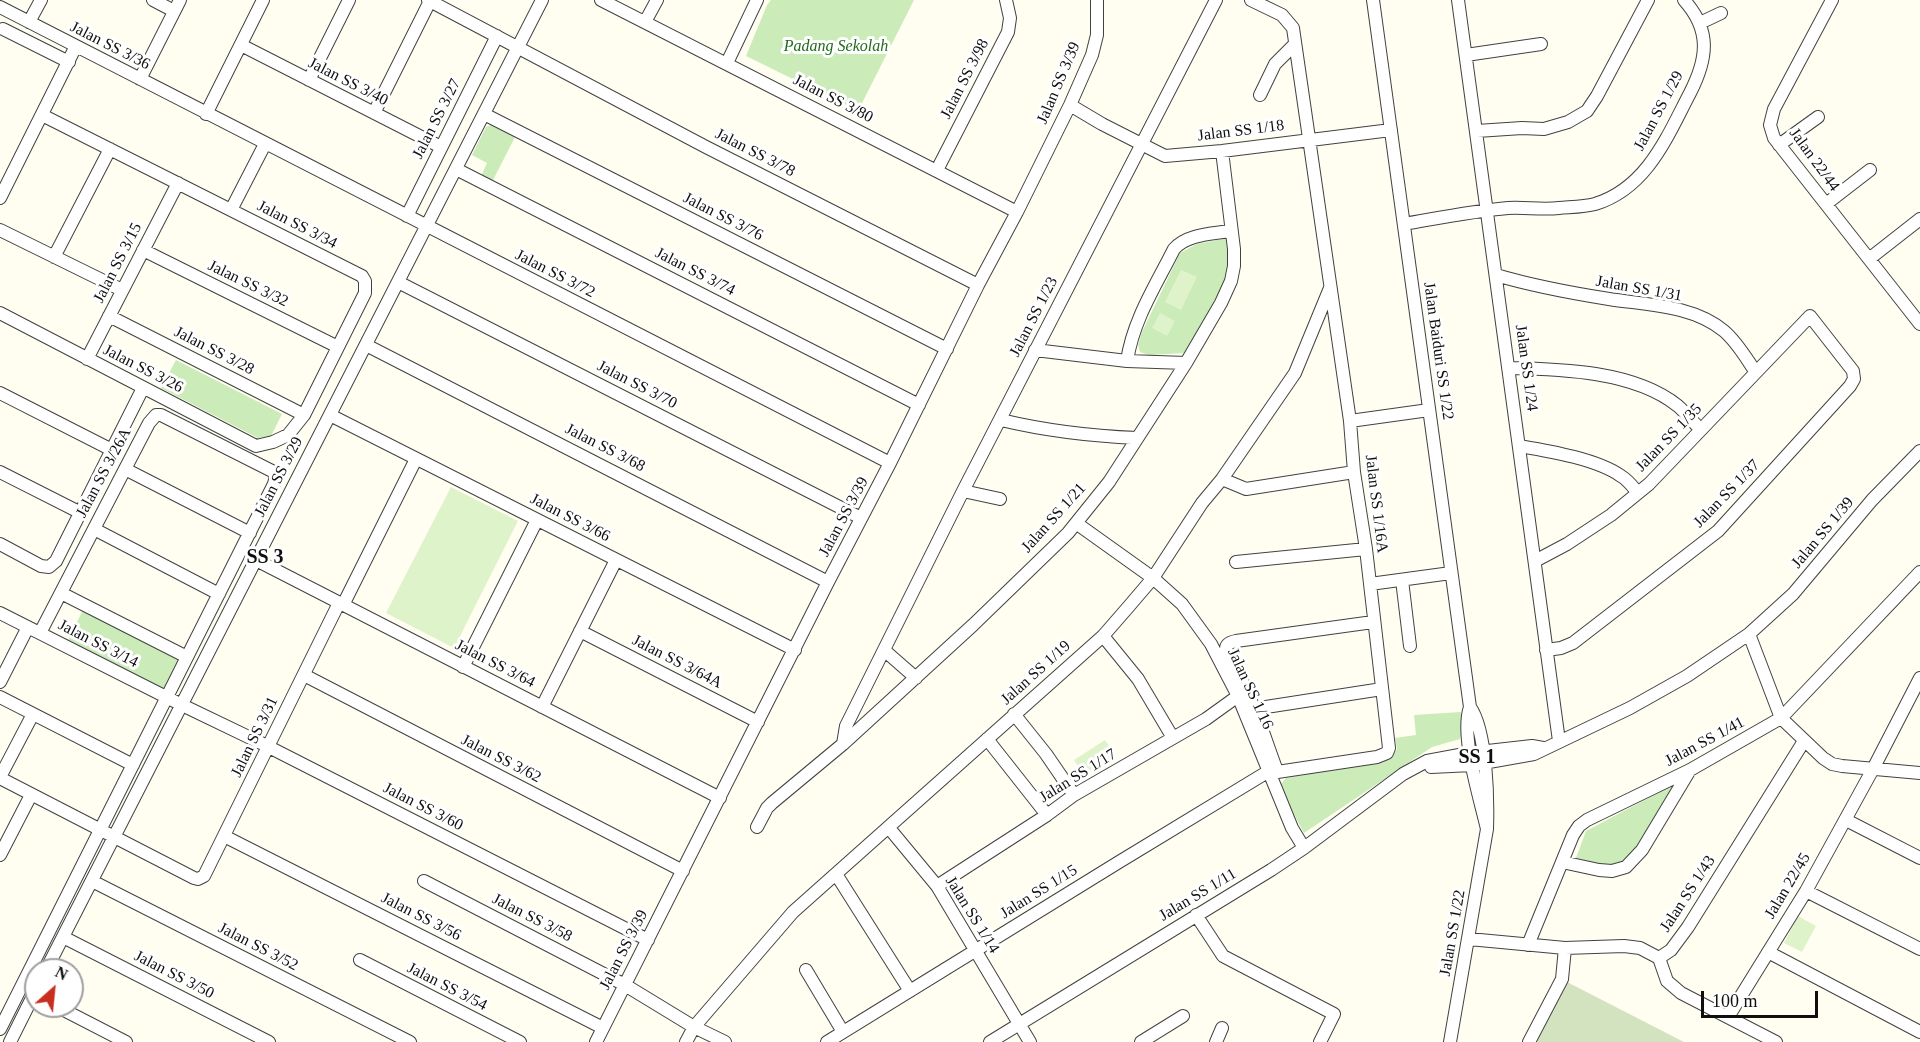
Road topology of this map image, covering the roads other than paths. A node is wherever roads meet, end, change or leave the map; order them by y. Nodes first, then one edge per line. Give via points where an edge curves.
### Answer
1 (41, 0) edge
2 (153, 0) edge
3 (263, 0) edge
4 (349, 0) edge
5 (542, 0) edge
6 (601, 0) edge
7 (657, 0) edge
8 (757, 0) edge
9 (1006, 0) edge
10 (1097, 0) edge
11 (1216, 0) edge
12 (1251, 0) edge
13 (1373, 0) edge
14 (1458, 0) edge
15 (1648, 0) edge
16 (1684, 0) edge
17 (1832, 0) edge
18 (429, 1) edge
19 (177, 5) edge
20 (5, 10) edge
21 (1721, 13) dead end
22 (29, 22) junction
23 (645, 22) junction
24 (1701, 23) junction
25 (2, 32) edge
26 (497, 36) junction
27 (1295, 44) junction
28 (1541, 44) dead end
29 (240, 45) junction
30 (76, 46) junction
31 (518, 47) junction
32 (1466, 55) junction
33 (69, 62) junction
34 (727, 63) junction
35 (140, 79) junction
36 (309, 80) junction
37 (1260, 95) dead end
38 (1070, 105) junction
39 (374, 113) junction
40 (206, 114) junction
41 (484, 114) junction
42 (42, 115) junction
43 (1818, 117) dead end
44 (1101, 124) junction
45 (1060, 125) junction
46 (1391, 130) junction
47 (1477, 131) junction
48 (1310, 140) junction
49 (265, 144) junction
50 (1140, 144) junction
51 (1779, 145) junction
52 (441, 147) junction
53 (110, 149) junction
54 (1222, 151) junction
55 (456, 169) junction
56 (937, 170) junction
57 (1870, 170) dead end
58 (178, 183) junction
59 (0, 198) edge
60 (1826, 204) junction
61 (231, 210) junction
62 (1486, 211) junction
63 (1017, 212) junction
64 (407, 216) junction
65 (1920, 219) edge
66 (1404, 224) junction
67 (426, 226) junction
68 (0, 230) edge
69 (1230, 231) junction
70 (143, 250) junction
71 (54, 257) junction
72 (1869, 259) junction
73 (1496, 274) junction
74 (398, 282) junction
75 (978, 285) junction
76 (1330, 288) junction
77 (122, 290) junction
78 (0, 313) edge
79 (109, 316) junction
80 (1919, 322) edge
81 (366, 345) junction
82 (338, 347) junction
83 (947, 350) junction
84 (1035, 350) junction
85 (87, 359) junction
86 (1127, 361) junction
87 (1186, 363) junction
88 (1509, 368) junction
89 (1755, 371) junction
90 (1854, 380) joint
91 (143, 388) junction
92 (0, 393) edge
93 (919, 405) junction
94 (1429, 410) junction
95 (330, 415) junction
96 (304, 416) junction
97 (1001, 420) junction
98 (1350, 421) junction
99 (1700, 429) junction
100 (1137, 438) junction
101 (273, 442) joint
102 (1520, 446) junction
103 (112, 450) junction
104 (1920, 451) edge
105 (416, 459) junction
106 (890, 463) junction
107 (125, 469) junction
108 (0, 472) edge
109 (1354, 472) junction
110 (1222, 479) junction
111 (963, 491) junction
112 (1638, 493) junction
113 (1000, 499) dead end
114 (81, 513) junction
115 (534, 518) junction
116 (861, 518) junction
117 (1076, 523) junction
118 (94, 529) junction
119 (250, 533) junction
120 (0, 544) edge
121 (1366, 549) junction
122 (613, 558) junction
123 (256, 560) junction
124 (1535, 561) junction
125 (1236, 562) dead end
126 (1920, 572) edge
127 (1451, 573) junction
128 (1153, 578) junction
129 (1402, 580) junction
130 (828, 582) junction
131 (1370, 584) junction
132 (61, 593) junction
133 (219, 594) junction
134 (338, 603) junction
135 (0, 613) edge
136 (1373, 622) junction
137 (28, 627) junction
138 (580, 631) junction
139 (40, 633) junction
140 (1749, 634) junction
141 (1103, 636) junction
142 (1410, 646) dead end
143 (795, 650) junction
144 (884, 650) junction
145 (1546, 650) junction
146 (187, 657) junction
147 (460, 665) junction
148 (304, 675) junction
149 (916, 678) junction
150 (1920, 678) edge
151 (0, 682) edge
152 (1382, 689) junction
153 (1238, 696) junction
154 (0, 697) edge
155 (167, 698) junction
156 (182, 705) junction
157 (538, 705) junction
158 (1470, 707) joint
159 (1253, 708) junction
160 (33, 714) junction
161 (1014, 714) junction
162 (1781, 718) junction
163 (758, 722) junction
164 (1474, 735) junction
165 (1173, 738) junction
166 (987, 740) junction
167 (1559, 741) junction
168 (1804, 741) junction
169 (843, 744) junction
170 (265, 745) junction
171 (1504, 755) junction
172 (1477, 758) junction
173 (1443, 762) junction
174 (133, 765) junction
175 (1873, 769) junction
176 (1690, 770) junction
177 (1273, 772) junction
178 (1920, 773) edge
179 (0, 778) edge
180 (1482, 786) junction
181 (32, 795) junction
182 (1074, 795) junction
183 (720, 798) junction
184 (1047, 815) junction
185 (1845, 820) junction
186 (758, 827) dead end
187 (889, 828) junction
188 (100, 830) junction
189 (224, 836) junction
190 (114, 837) junction
191 (1304, 848) junction
192 (0, 855) edge
193 (1920, 858) edge
194 (1562, 862) junction
195 (683, 871) junction
196 (836, 874) junction
197 (194, 878) junction
198 (92, 881) junction
199 (423, 881) dead end
200 (937, 886) junction
201 (1806, 891) junction
202 (1196, 915) junction
203 (63, 937) junction
204 (1469, 939) junction
205 (648, 940) junction
206 (1528, 945) junction
207 (1565, 948) junction
208 (975, 950) junction
209 (1920, 950) edge
210 (1768, 952) junction
211 (52, 958) edge
212 (1659, 958) junction
213 (360, 960) dead end
214 (806, 970) dead end
215 (625, 985) junction
216 (910, 991) junction
217 (24, 1015) edge
218 (1183, 1016) dead end
219 (1728, 1017) junction
220 (79, 1018) edge
221 (1019, 1024) junction
222 (694, 1027) junction
223 (603, 1028) junction
224 (1222, 1028) dead end
225 (0, 1029) edge
226 (843, 1032) junction
227 (1920, 1032) edge
228 (10, 1042) edge
229 (126, 1042) edge
230 (269, 1042) edge
231 (410, 1042) edge
232 (520, 1042) edge
233 (596, 1042) edge
234 (686, 1042) edge
235 (725, 1042) edge
236 (827, 1042) edge
237 (990, 1042) edge
238 (1030, 1042) edge
239 (1141, 1042) edge
240 (1215, 1042) edge
241 (1320, 1042) edge
242 (1450, 1042) edge
243 (1529, 1042) edge
244 (1776, 1042) edge

1 - 22 street
2 - 19 street
3 - 29 street
4 - 36 street
5 - 31 street, Jalan SS 3/29
6 - 23 street, Jalan SS 3/80
7 - 23 street
8 - 34 street
9 - 56 street, Jalan SS 3/98 via 1008,32
10 - 38 street, Jalan SS 3/39 via 1098,27 1092,55
11 - 50 street, Jalan SS 1/23
12 - 27 street via 1288,21
13 - 46 street, Jalan Baiduri SS 1/22
14 - 32 street, Jalan SS 1/24
15 - 47 street via 1597,96 1578,118 1544,129
16 - 24 street
17 - 51 street, Jalan 22/44 via 1770,118
18 - 26 street, Jalan SS 3/78
18 - 39 street
19 - 35 street
20 - 22 street, Jalan SS 3/36
20 - 25 street
21 - 24 street
22 - 30 street, Jalan SS 3/36
23 - 34 street, Jalan SS 3/80
24 - 62 street, Jalan SS 1/29 via 1704,54 1695,82 1664,144 1626,189 1594,204
25 - 33 street
26 - 31 street, Jalan SS 3/78
26 - 52 street, Jalan SS 3/27
27 - 37 street via 1275,64
27 - 48 street
28 - 32 street
29 - 36 street, Jalan SS 3/40
29 - 40 street
30 - 33 street
30 - 35 street, Jalan SS 3/36
31 - 41 street, Jalan SS 3/29
31 - 75 street, Jalan SS 3/78
32 - 47 street, Jalan SS 1/24
33 - 42 street
34 - 56 street, Jalan SS 3/80
35 - 40 street, Jalan SS 3/36
36 - 39 street, Jalan SS 3/40
38 - 44 street, Jalan SS 1/18
38 - 45 street, Jalan SS 3/39
39 - 52 street, Jalan SS 3/40
40 - 49 street, Jalan SS 3/72
41 - 55 street, Jalan SS 3/29
41 - 83 street, Jalan SS 3/76
42 - 53 street, Jalan SS 3/34
42 - 59 street
43 - 51 street
44 - 45 street, Jalan SS 1/18 via 1077,118
44 - 50 street, Jalan SS 1/18
45 - 63 street, Jalan SS 3/39
46 - 48 street, Jalan SS 1/18
46 - 66 street, Jalan Baiduri SS 1/22
47 - 62 street, Jalan SS 1/24
48 - 54 street, Jalan SS 1/18
48 - 76 street, Jalan SS 1/16A
49 - 61 street
49 - 64 street, Jalan SS 3/72
50 - 54 street, Jalan SS 1/18 via 1165,156
50 - 84 street, Jalan SS 1/23
51 - 60 street, Jalan 22/44
52 - 64 street, Jalan SS 3/27
53 - 58 street, Jalan SS 3/34
53 - 71 street
54 - 69 street, Jalan SS 1/21
55 - 67 street, Jalan SS 3/29
55 - 93 street, Jalan SS 3/74
56 - 63 street, Jalan SS 3/80
57 - 60 street
58 - 61 street, Jalan SS 3/34
58 - 70 street, Jalan SS 3/15
60 - 72 street, Jalan 22/44
61 - 82 street, Jalan SS 3/34 via 362,276 365,293
62 - 66 street, Jalan SS 1/29
62 - 73 street, Jalan SS 1/24
63 - 75 street, Jalan SS 3/39
64 - 67 street, Jalan SS 3/72
65 - 72 street
66 - 94 street, Jalan Baiduri SS 1/22
67 - 74 street, Jalan SS 3/29
67 - 106 street, Jalan SS 3/72
68 - 71 street
69 - 86 street via 1190,238 1174,249 1136,323
69 - 87 street, Jalan SS 1/21 via 1234,266 1231,280
70 - 77 street, Jalan SS 3/15
70 - 82 street, Jalan SS 3/32
71 - 77 street
72 - 80 street, Jalan 22/44
73 - 88 street, Jalan SS 1/24
73 - 89 street, Jalan SS 1/31 via 1538,287 1681,310 1723,331
74 - 81 street, Jalan SS 3/29
74 - 116 street, Jalan SS 3/70
75 - 83 street, Jalan SS 3/39
76 - 98 street, Jalan SS 1/16A
76 - 110 street, Jalan SS 1/19 via 1295,373
77 - 79 street, Jalan SS 3/15
78 - 85 street, Jalan SS 3/26
79 - 85 street, Jalan SS 3/15
79 - 96 street, Jalan SS 3/28
81 - 95 street, Jalan SS 3/29
81 - 130 street, Jalan SS 3/68
82 - 96 street, Jalan SS 3/34
83 - 93 street, Jalan SS 3/39
84 - 86 street
84 - 97 street, Jalan SS 1/23
85 - 91 street, Jalan SS 3/26
86 - 87 street
87 - 100 street, Jalan SS 1/21
88 - 99 street via 1590,374 1632,383 1678,406
88 - 102 street, Jalan SS 1/24
89 - 90 street, Jalan SS 1/35 via 1810,316 1853,371
89 - 99 street, Jalan SS 1/35
90 - 145 street, Jalan SS 1/37 via 1719,531 1573,643
91 - 101 street, Jalan SS 3/26 via 256,446
91 - 103 street
92 - 103 street
93 - 106 street, Jalan SS 3/39
94 - 98 street
94 - 127 street, Jalan Baiduri SS 1/22
95 - 105 street, Jalan SS 3/66
95 - 123 street, Jalan SS 3/29
96 - 101 street, Jalan SS 3/34 via 288,435
97 - 100 street via 1088,436
97 - 111 street, Jalan SS 1/23
98 - 109 street, Jalan SS 1/16A
99 - 112 street, Jalan SS 1/35
100 - 117 street, Jalan SS 1/21
102 - 112 street via 1607,468 1623,476
102 - 124 street, Jalan SS 1/24
103 - 114 street
104 - 140 street, Jalan SS 1/39 via 1872,500 1792,594
105 - 115 street, Jalan SS 3/66
105 - 134 street
106 - 116 street, Jalan SS 3/39
107 - 118 street, Jalan SS 3/26A
107 - 119 street
107 - 119 street, Jalan SS 3/26A via 149,423 161,415 272,471 276,475 274,484
108 - 114 street
109 - 110 street via 1246,489
109 - 121 street, Jalan SS 1/16A
110 - 128 street, Jalan SS 1/19
111 - 113 street
111 - 144 street, Jalan SS 1/23
112 - 124 street, Jalan SS 1/35 via 1611,515
114 - 120 street via 50,567
115 - 122 street, Jalan SS 3/66
115 - 147 street
116 - 130 street, Jalan SS 3/39
117 - 128 street, Jalan SS 1/16
117 - 149 street, Jalan SS 1/21
118 - 132 street, Jalan SS 3/26A
118 - 133 street
119 - 133 street, Jalan SS 3/26A
121 - 125 street
121 - 131 street, Jalan SS 1/16A
122 - 138 street
122 - 143 street, Jalan SS 3/66
122 - 157 street
123 - 134 street, Jalan SS 3/64
123 - 156 street, Jalan SS 3/29
124 - 145 street, Jalan SS 1/24
126 - 162 street, Jalan SS 1/41
127 - 129 street
127 - 158 street, Jalan Baiduri SS 1/22
128 - 141 street, Jalan SS 1/19
128 - 153 street, Jalan SS 1/16 via 1182,604 1211,644
129 - 131 street
129 - 142 street
130 - 143 street, Jalan SS 3/39
131 - 136 street, Jalan SS 1/16A
132 - 139 street, Jalan SS 3/26A
132 - 146 street
133 - 146 street, Jalan SS 3/26A
134 - 147 street, Jalan SS 3/64
134 - 148 street, Jalan SS 3/31
134 - 170 street, Jalan SS 3/31
135 - 137 street, Jalan SS 3/14
136 - 152 street, Jalan SS 1/16A
136 - 159 street, Jalan SS 1/16 via 1229,643 1226,651
137 - 139 street, Jalan SS 3/14
137 - 151 street
138 - 157 street
138 - 163 street, Jalan SS 3/64A
139 - 155 street, Jalan SS 3/14
140 - 162 street
140 - 167 street, Jalan SS 1/39 via 1687,676
141 - 161 street, Jalan SS 1/19
141 - 165 street via 1138,679
143 - 163 street, Jalan SS 3/39
144 - 149 street
144 - 169 street, Jalan SS 1/23 via 846,726
145 - 167 street, Jalan SS 1/24
146 - 155 street, Jalan SS 3/26A
147 - 157 street, Jalan SS 3/64
148 - 170 street, Jalan SS 3/31
148 - 195 street, Jalan SS 3/62
149 - 169 street, Jalan SS 1/21
150 - 175 street, Jalan 22/45
152 - 159 street
152 - 177 street, Jalan SS 1/16A via 1387,753
153 - 165 street, Jalan SS 1/17
153 - 177 street, Jalan SS 1/16
154 - 160 street
155 - 156 street, Jalan SS 3/14
155 - 174 street, Jalan SS 3/26A
156 - 170 street, Jalan SS 3/60
156 - 190 street, Jalan SS 3/29
157 - 183 street, Jalan SS 3/64
158 - 164 street, Jalan SS 1/22 via 1475,715
159 - 177 street, Jalan SS 1/16
160 - 174 street
160 - 179 street
161 - 166 street, Jalan SS 1/19
161 - 182 street
162 - 168 street
162 - 176 street, Jalan SS 1/41
163 - 183 street, Jalan SS 3/39
164 - 171 street
164 - 172 street, Jalan SS 1/22
164 - 173 street
165 - 182 street, Jalan SS 1/17
166 - 184 street
166 - 187 street, Jalan SS 1/19
167 - 171 street, Jalan SS 1/39
168 - 175 street via 1832,764
168 - 212 street, Jalan SS 1/43 via 1688,927 1671,950
169 - 186 street, Jalan SS 1/21 via 772,803
170 - 189 street, Jalan SS 3/31
170 - 197 street, Jalan SS 3/31
170 - 205 street, Jalan SS 3/60
171 - 172 street, Jalan SS 1/39
171 - 180 street
172 - 173 street, Jalan SS 1/11
172 - 180 street, Jalan SS 1/22
173 - 180 street
173 - 191 street, Jalan SS 1/11 via 1427,762 1403,774
174 - 188 street, Jalan SS 3/26A
175 - 178 street
175 - 185 street, Jalan 22/45
176 - 194 street, Jalan SS 1/41 via 1587,820 1573,835
176 - 194 street via 1642,850 1626,867 1612,872
177 - 191 street, Jalan SS 1/16 via 1292,828
177 - 208 street, Jalan SS 1/15
179 - 181 street
180 - 204 street, Jalan SS 1/22 via 1486,829
181 - 188 street
181 - 192 street
182 - 184 street, Jalan SS 1/17
183 - 195 street, Jalan SS 3/39
184 - 200 street, Jalan SS 1/17
185 - 193 street
185 - 201 street, Jalan 22/45
187 - 196 street, Jalan SS 1/19
187 - 200 street, Jalan SS 1/14
188 - 190 street
188 - 225 street, Jalan SS 3/26A
189 - 197 street, Jalan SS 3/31 via 204,876
189 - 223 street, Jalan SS 3/56
190 - 197 street
190 - 198 street, Jalan SS 3/29
191 - 202 street, Jalan SS 1/11
194 - 206 street, Jalan SS 1/41
195 - 205 street, Jalan SS 3/39
196 - 216 street
196 - 222 street, Jalan SS 1/19 via 794,912
198 - 203 street, Jalan SS 3/29
198 - 231 street, Jalan SS 3/52
199 - 215 street, Jalan SS 3/58
200 - 208 street, Jalan SS 1/14
201 - 209 street
201 - 210 street, Jalan 22/45
202 - 221 street, Jalan SS 1/11
202 - 241 street via 1223,956 1334,1014
203 - 211 street, Jalan SS 3/29
203 - 230 street, Jalan SS 3/50
204 - 206 street, Jalan SS 1/43
204 - 242 street, Jalan SS 1/22
205 - 215 street, Jalan SS 3/39
206 - 207 street, Jalan SS 1/43
207 - 212 street, Jalan SS 1/43 via 1624,946 1640,948
207 - 243 street via 1562,979
208 - 216 street, Jalan SS 1/15
208 - 221 street, Jalan SS 1/14
210 - 219 street, Jalan 22/45
210 - 227 street
212 - 219 street via 1667,981 1681,993
213 - 232 street, Jalan SS 3/54
214 - 226 street
215 - 222 street
215 - 223 street, Jalan SS 3/39
216 - 226 street, Jalan SS 1/15
217 - 228 street
218 - 239 street
219 - 244 street
220 - 229 street
221 - 237 street, Jalan SS 1/11
221 - 238 street, Jalan SS 1/14
222 - 234 street, Jalan SS 1/19
222 - 235 street
223 - 233 street, Jalan SS 3/39
224 - 240 street
226 - 236 street, Jalan SS 1/15

